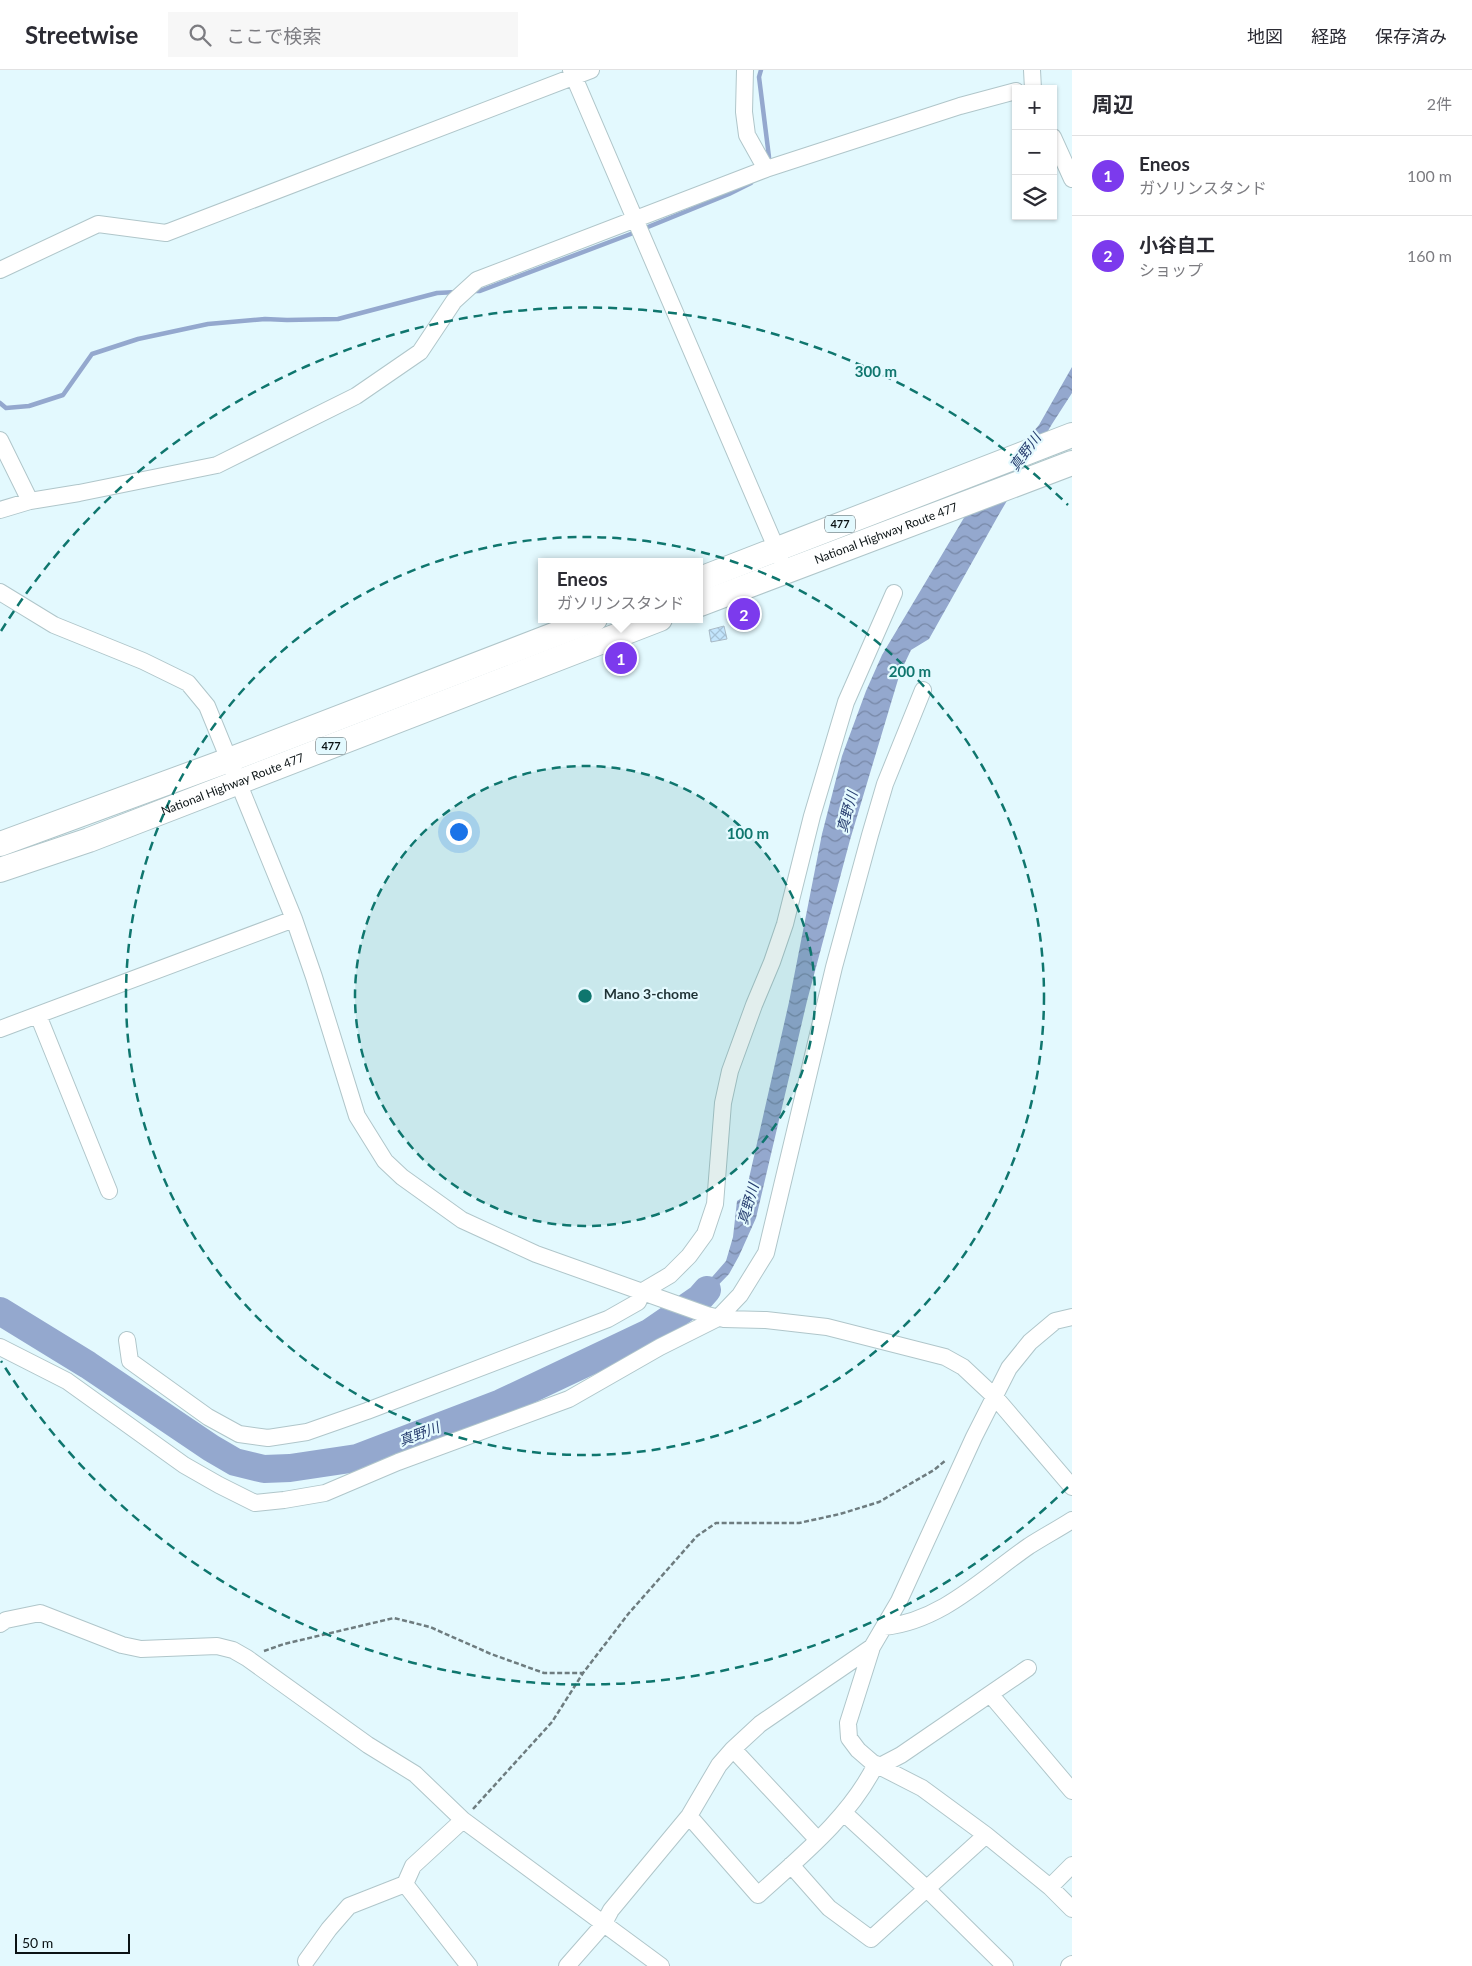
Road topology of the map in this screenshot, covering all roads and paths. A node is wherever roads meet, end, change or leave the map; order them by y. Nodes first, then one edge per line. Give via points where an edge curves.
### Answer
1 (590, 70) edge
2 (745, 70) edge
3 (572, 73) edge
4 (1012, 90) edge
5 (1057, 146) edge
6 (766, 169) junction
7 (1072, 179) edge
8 (635, 220) junction
9 (0, 270) edge
10 (1072, 435) edge
11 (0, 440) edge
12 (1072, 463) edge
13 (30, 501) junction
14 (0, 510) edge
15 (776, 549) junction
16 (786, 570) junction
17 (703, 578) edge
18 (0, 592) edge
19 (894, 593) dead end
20 (703, 603) edge
21 (585, 623) edge
22 (650, 623) edge
23 (923, 690) dead end
24 (229, 760) junction
25 (239, 782) junction
26 (0, 844) edge
27 (0, 870) edge
28 (294, 919) junction
29 (38, 1015) junction
30 (0, 1029) edge
31 (109, 1191) dead end
32 (649, 1293) junction
33 (713, 1316) junction
34 (1072, 1317) edge
35 (127, 1340) dead end
36 (0, 1346) edge
37 (995, 1397) junction
38 (947, 1459) dead end
39 (1072, 1488) edge
40 (1072, 1520) edge
41 (0, 1624) edge
42 (884, 1627) junction
43 (872, 1647) junction
44 (247, 1658) junction
45 (1028, 1668) dead end
46 (583, 1674) junction
47 (990, 1694) junction
48 (733, 1749) junction
49 (878, 1765) junction
50 (1072, 1791) edge
51 (844, 1813) junction
52 (689, 1816) junction
53 (463, 1820) junction
54 (986, 1835) junction
55 (817, 1839) junction
56 (791, 1865) junction
57 (1072, 1865) edge
58 (405, 1884) junction
59 (1050, 1887) junction
60 (927, 1889) junction
61 (1072, 1909) edge
62 (603, 1925) junction
63 (306, 1961) dead end
64 (1072, 1964) edge
65 (469, 1966) edge
66 (567, 1966) edge
67 (661, 1966) edge
68 (1006, 1966) edge
69 (1069, 1966) edge

1 - 3 street
2 - 6 street via 747,136
3 - 8 street
3 - 9 street via 166,233 98,224
4 - 6 street
5 - 7 street
6 - 8 street
8 - 13 street via 477,280 454,301 420,352 356,396 218,465
8 - 15 street
10 - 15 highway, National Highway Route 477 / 477
11 - 13 street
12 - 16 highway, National Highway Route 477 / 477
13 - 14 street
15 - 16 street
15 - 17 highway, National Highway Route 477 / 477
16 - 20 highway, National Highway Route 477 / 477
18 - 24 street via 54,626 143,661 188,683 208,706
19 - 32 street via 846,702 782,934 730,1071 715,1204 705,1234 689,1256
21 - 24 highway, National Highway Route 477 / 477
22 - 25 highway, National Highway Route 477 / 477
23 - 33 street via 885,784 870,835 828,993 766,1253 740,1295
24 - 25 street
24 - 26 highway, National Highway Route 477 / 477
25 - 27 highway, National Highway Route 477 / 477 via 89,840
25 - 28 street
28 - 29 street
28 - 32 street via 357,1116 385,1161 462,1220 536,1254
29 - 30 street
29 - 31 street
32 - 33 street
32 - 35 street via 599,1323 359,1414 307,1432 268,1438 239,1434 208,1417 130,1361
33 - 36 street via 569,1398 325,1493 255,1503 184,1465 67,1381
33 - 37 street via 827,1327 945,1357 964,1367
34 - 37 street via 1055,1321 1030,1342 1009,1368
37 - 39 street
37 - 42 street
38 - 46 path via 879,1502 840,1514 799,1522 716,1523 697,1536 678,1557
40 - 42 street via 1030,1546 963,1596 902,1625
41 - 44 street via 40,1613 122,1645 141,1649 217,1646
42 - 43 street
43 - 48 street via 760,1724
43 - 49 street via 848,1723 849,1738 858,1750
44 - 46 path via 284,1644 394,1618 430,1627 544,1673
44 - 53 street via 368,1745 415,1774
45 - 47 street
46 - 53 path via 552,1722
47 - 49 street via 900,1755
47 - 50 street
48 - 52 street
48 - 55 street
49 - 51 street
49 - 54 street via 922,1788
51 - 55 street
51 - 60 street
52 - 56 street via 758,1895
52 - 62 street via 611,1910
53 - 58 street via 413,1866
53 - 62 street
54 - 59 street
54 - 60 street
55 - 56 street
56 - 60 street via 829,1908 871,1939
57 - 59 street
58 - 63 street via 349,1906
58 - 65 street
59 - 61 street
60 - 68 street
62 - 66 street
62 - 67 street
64 - 69 street

